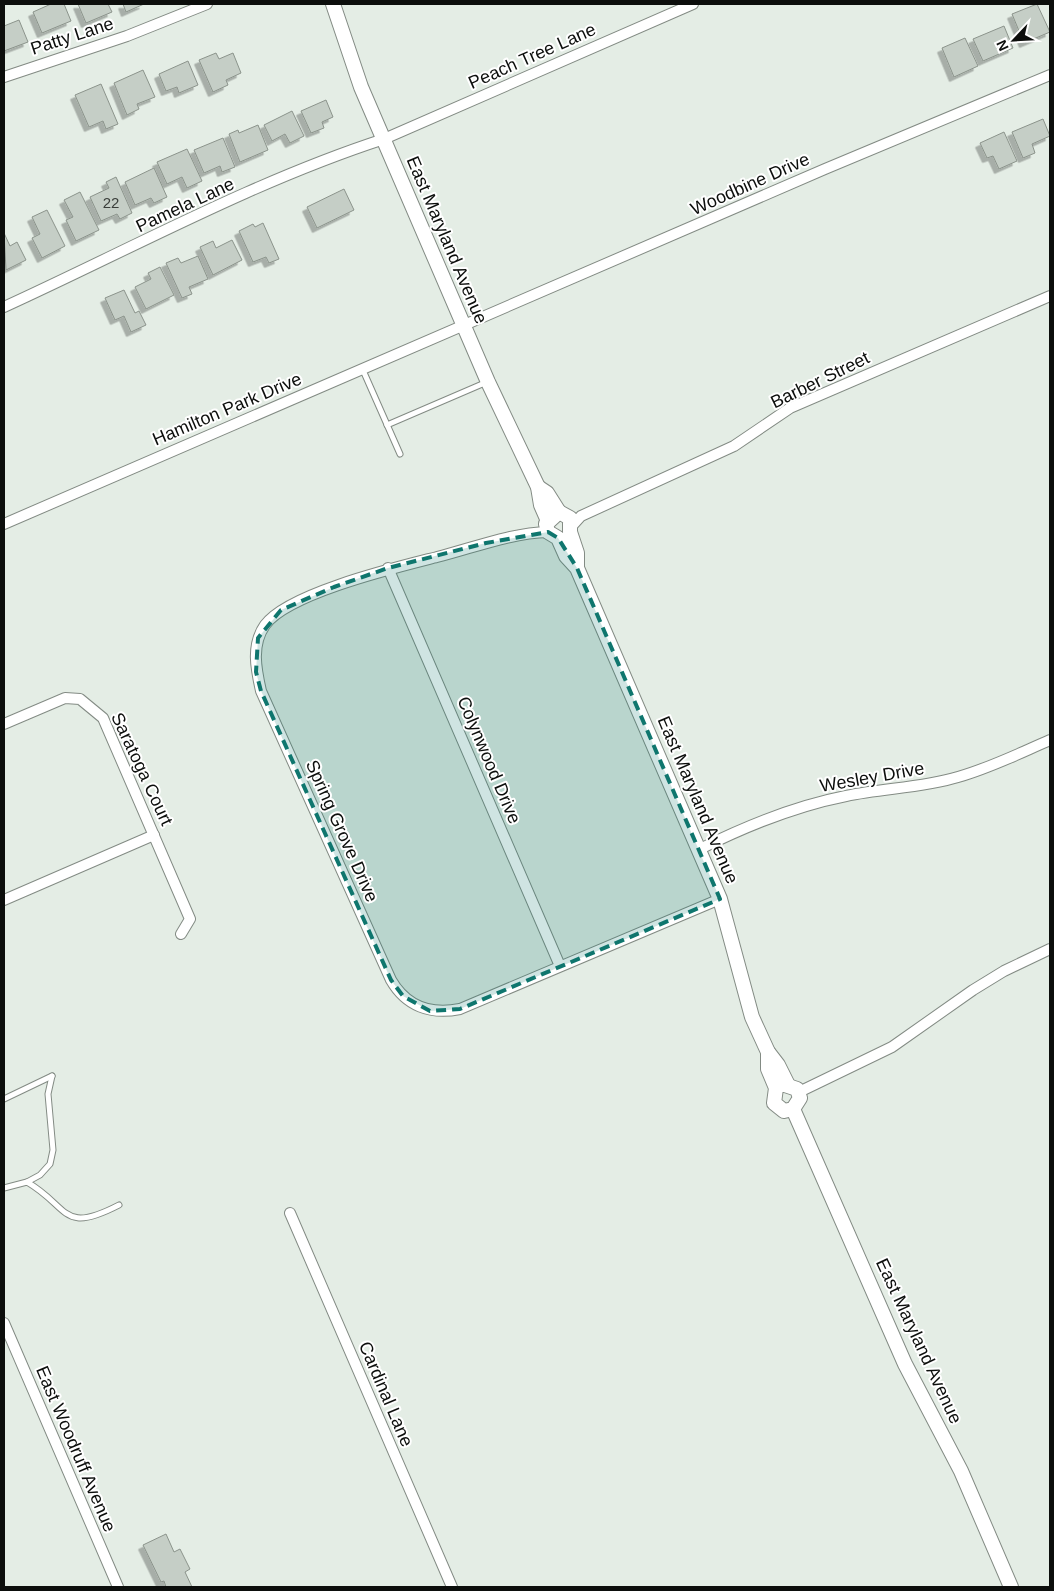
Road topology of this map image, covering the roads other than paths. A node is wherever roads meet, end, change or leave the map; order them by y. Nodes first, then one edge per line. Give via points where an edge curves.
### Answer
1 (207, 4) edge
2 (333, 4) edge
3 (693, 4) edge
4 (1050, 74) edge
5 (4, 77) edge
6 (384, 139) junction
7 (1050, 296) edge
8 (4, 307) edge
9 (463, 324) junction
10 (362, 368) junction
11 (488, 382) junction
12 (387, 425) junction
13 (400, 454) dead end
14 (4, 524) edge
15 (556, 526) junction
16 (388, 568) junction
17 (4, 724) edge
18 (1050, 740) edge
19 (154, 835) junction
20 (700, 849) junction
21 (720, 899) junction
22 (4, 900) edge
23 (181, 934) dead end
24 (1050, 949) edge
25 (560, 966) junction
26 (788, 1088) junction
27 (4, 1099) edge
28 (793, 1109) junction
29 (27, 1182) junction
30 (4, 1188) edge
31 (119, 1205) dead end
32 (290, 1213) dead end
33 (4, 1323) edge
34 (118, 1587) edge
35 (452, 1587) edge
36 (1012, 1587) edge

1 - 5 street, Patty Lane via 127,36
2 - 6 street, East Maryland Avenue via 361,87
3 - 6 street, Peach Tree Lane
4 - 9 street, Woodbine Drive
6 - 8 street, Pamela Lane via 206,212
6 - 9 street, East Maryland Avenue
7 - 15 street, Barber Street via 790,408 734,446
9 - 10 street, Hamilton Park Drive
9 - 11 street, East Maryland Avenue
10 - 12 lane
10 - 14 street, Hamilton Park Drive
11 - 12 lane
11 - 15 street, East Maryland Avenue via 538,487 547,493
12 - 13 lane
15 - 16 street, Spring Grove Drive
15 - 20 street, East Maryland Avenue via 577,553 577,568
16 - 25 street, Colynwood Drive
16 - 25 street, Spring Grove Drive via 334,587 274,615 258,638 256,672 261,691 391,980 403,996 421,1008 445,1012 460,1009
17 - 19 street, Saratoga Court via 65,698 80,699 91,707 103,718
18 - 20 street, Wesley Drive via 958,777 847,795 809,805 760,822
19 - 22 street
19 - 23 street, Saratoga Court via 190,919
20 - 21 street, East Maryland Avenue
21 - 25 street, Spring Grove Drive
21 - 26 street, East Maryland Avenue via 752,1017
24 - 26 street via 973,990 892,1047
26 - 28 street via 800,1098
26 - 28 street, East Maryland Avenue via 774,1102 784,1111
27 - 29 lane via 52,1076 48,1094 53,1150 50,1164
28 - 36 street, East Maryland Avenue via 905,1364 961,1471
29 - 30 lane
29 - 31 lane via 57,1208 80,1219 97,1217
32 - 35 street, Cardinal Lane
33 - 34 street, East Woodruff Avenue

